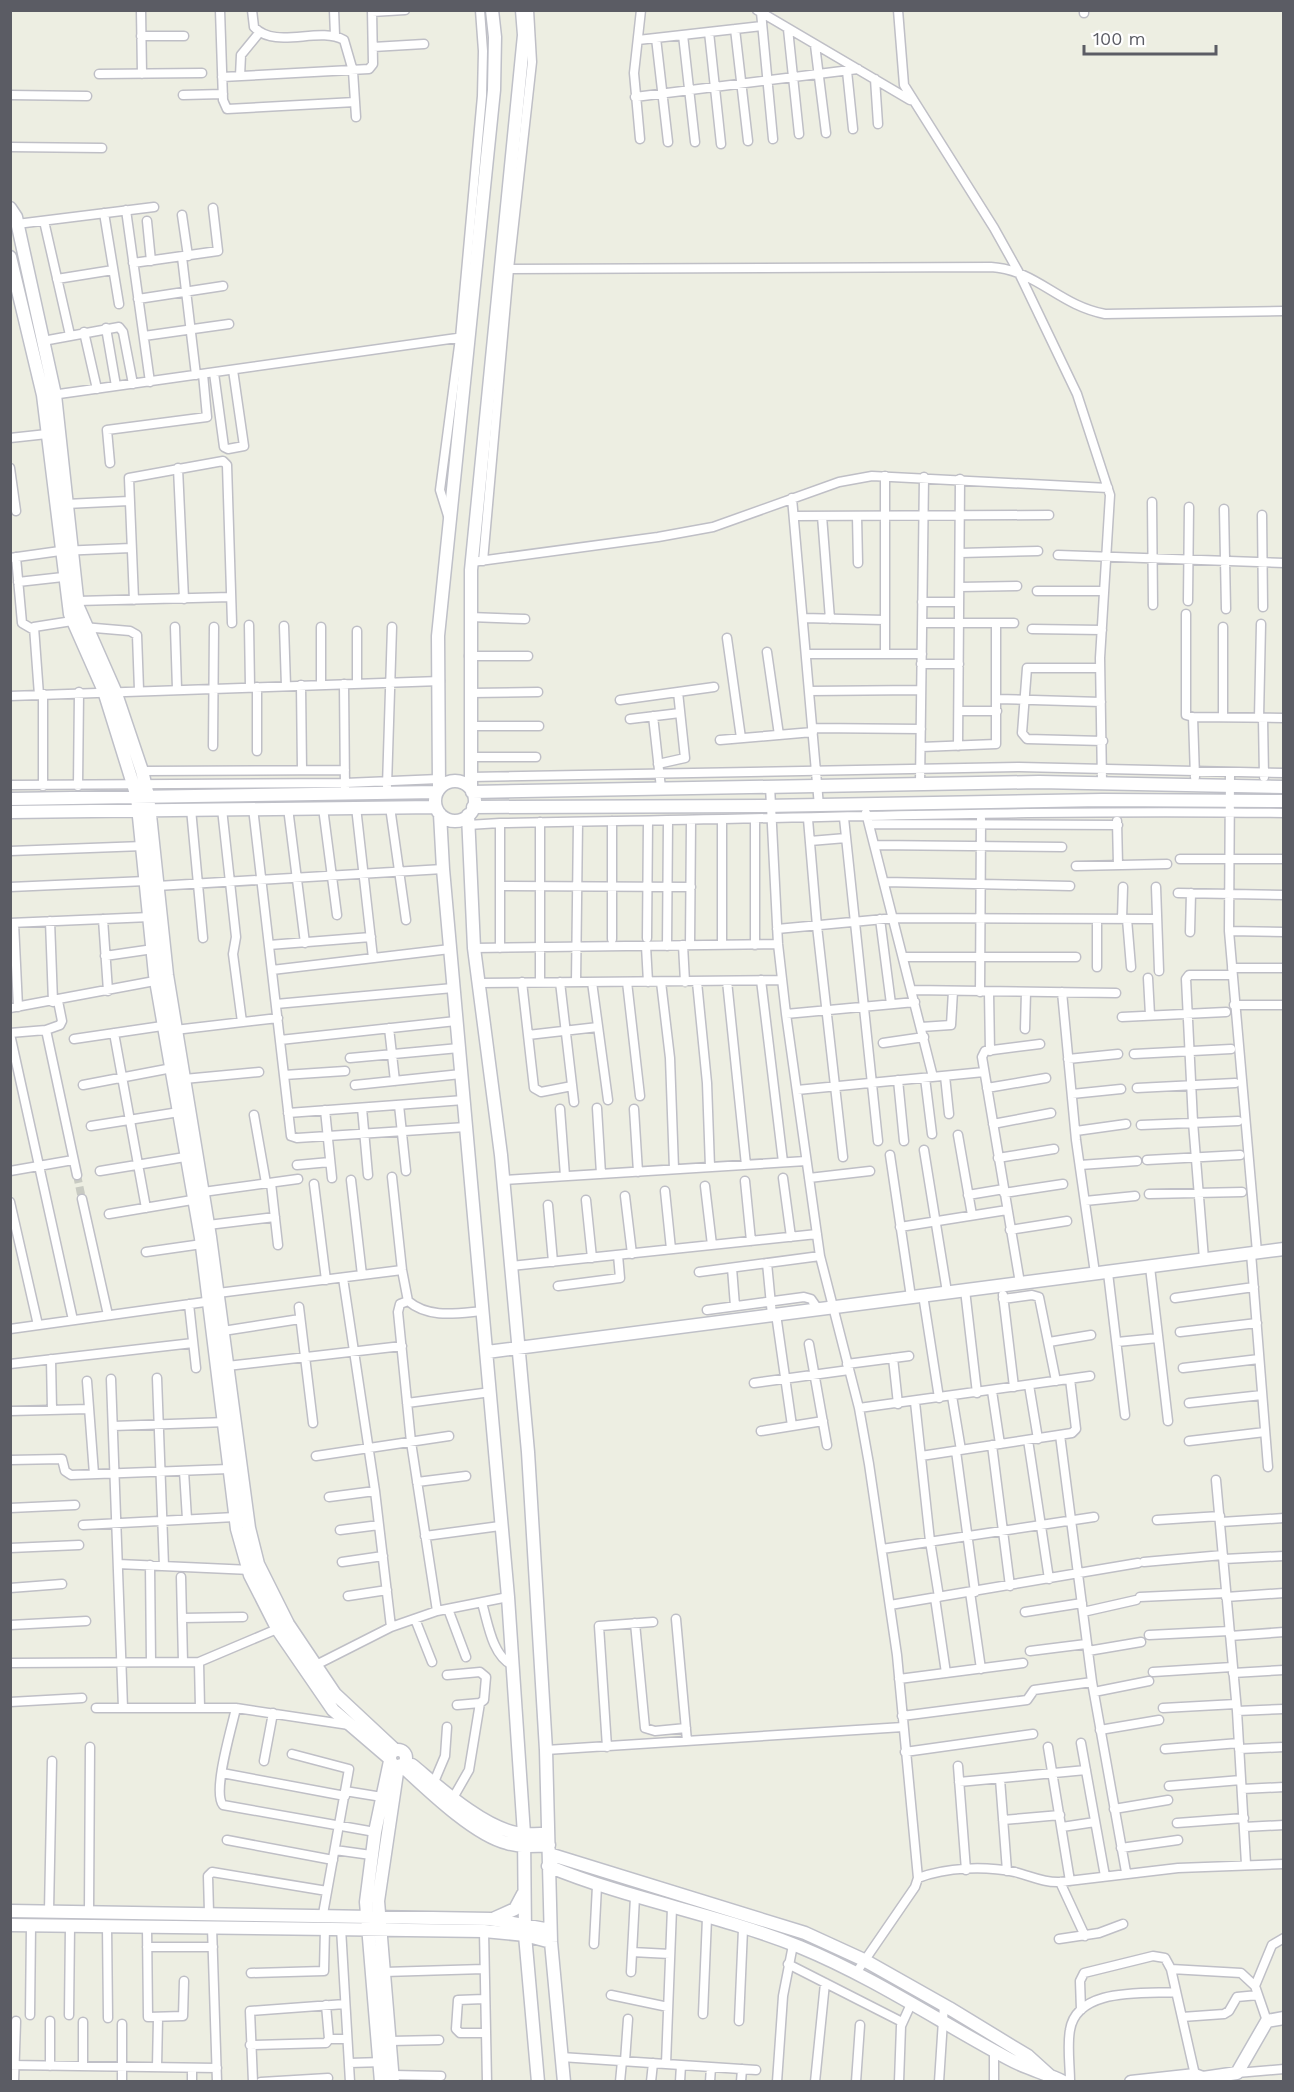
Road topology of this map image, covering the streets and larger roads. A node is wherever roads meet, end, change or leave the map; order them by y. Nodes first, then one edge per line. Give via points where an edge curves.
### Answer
1 (141, 10) edge
2 (220, 10) edge
3 (252, 10) edge
4 (334, 10) edge
5 (405, 10) edge
6 (480, 10) edge
7 (492, 10) edge
8 (522, 10) edge
9 (529, 10) edge
10 (641, 10) edge
11 (898, 10) edge
12 (372, 11) edge
13 (759, 11) edge
14 (762, 26) junction
15 (735, 29) junction
16 (788, 30) junction
17 (709, 32) junction
18 (259, 33) junction
19 (335, 35) junction
20 (684, 35) junction
21 (141, 36) junction
22 (184, 36) dead end
23 (656, 38) junction
24 (638, 40) junction
25 (424, 45) dead end
26 (815, 45) junction
27 (373, 47) junction
28 (858, 69) junction
29 (353, 70) junction
30 (847, 71) junction
31 (202, 73) dead end
32 (142, 74) junction
33 (819, 74) junction
34 (99, 75) dead end
35 (240, 75) junction
36 (222, 76) junction
37 (794, 77) junction
38 (875, 80) junction
39 (768, 81) junction
40 (740, 84) junction
41 (714, 87) junction
42 (688, 90) junction
43 (223, 94) junction
44 (662, 94) junction
45 (10, 95) edge
46 (183, 95) dead end
47 (87, 96) dead end
48 (635, 97) junction
49 (355, 102) junction
50 (914, 103) junction
51 (356, 117) dead end
52 (878, 124) dead end
53 (853, 129) dead end
54 (826, 133) dead end
55 (799, 134) dead end
56 (640, 139) dead end
57 (773, 139) dead end
58 (748, 141) dead end
59 (668, 142) dead end
60 (695, 142) dead end
61 (721, 144) dead end
62 (10, 147) edge
63 (102, 148) dead end
64 (154, 207) dead end
65 (10, 208) edge
66 (213, 208) dead end
67 (126, 210) junction
68 (104, 213) junction
69 (183, 215) dead end
70 (44, 220) junction
71 (147, 221) dead end
72 (17, 224) junction
73 (185, 256) junction
74 (10, 257) edge
75 (151, 261) junction
76 (133, 263) junction
77 (505, 269) junction
78 (113, 270) junction
79 (1018, 271) junction
80 (57, 279) junction
81 (31, 286) junction
82 (223, 286) dead end
83 (14, 291) edge
84 (187, 293) junction
85 (138, 299) junction
86 (119, 304) dead end
87 (1284, 312) edge
88 (229, 324) dead end
89 (106, 328) junction
90 (191, 329) junction
91 (84, 332) junction
92 (70, 335) junction
93 (144, 336) junction
94 (464, 337) junction
95 (43, 341) junction
96 (233, 370) junction
97 (214, 373) junction
98 (200, 375) junction
99 (150, 382) junction
100 (132, 384) junction
101 (116, 386) junction
102 (97, 389) junction
103 (49, 396) junction
104 (47, 434) junction
105 (10, 438) edge
106 (110, 463) dead end
107 (10, 468) edge
108 (178, 468) junction
109 (885, 476) junction
110 (924, 477) junction
111 (960, 479) junction
112 (1108, 488) junction
113 (792, 498) junction
114 (129, 501) junction
115 (1152, 502) dead end
116 (66, 504) junction
117 (1189, 507) dead end
118 (1224, 509) dead end
119 (16, 511) dead end
120 (886, 515) junction
121 (923, 515) junction
122 (960, 515) junction
123 (1049, 515) dead end
124 (1263, 515) dead end
125 (794, 516) junction
126 (822, 516) junction
127 (857, 516) junction
128 (131, 548) junction
129 (65, 550) junction
130 (1038, 551) dead end
131 (960, 553) junction
132 (1058, 555) dead end
133 (1107, 556) junction
134 (13, 557) edge
135 (1152, 558) junction
136 (1188, 560) junction
137 (1225, 561) junction
138 (478, 562) junction
139 (1263, 562) junction
140 (858, 563) dead end
141 (1284, 563) edge
142 (63, 577) junction
143 (18, 582) junction
144 (1017, 586) dead end
145 (960, 587) junction
146 (1037, 591) dead end
147 (1104, 591) junction
148 (231, 597) junction
149 (184, 599) junction
150 (134, 600) junction
151 (1188, 601) dead end
152 (77, 602) junction
153 (922, 602) junction
154 (959, 602) junction
155 (1153, 605) dead end
156 (1263, 607) dead end
157 (1226, 609) dead end
158 (1186, 614) dead end
159 (470, 617) junction
160 (803, 618) junction
161 (525, 619) dead end
162 (830, 619) junction
163 (885, 620) junction
164 (232, 623) dead end
165 (922, 623) junction
166 (959, 623) junction
167 (996, 623) junction
168 (1014, 623) dead end
169 (1261, 624) dead end
170 (77, 625) junction
171 (249, 625) dead end
172 (284, 626) dead end
173 (175, 627) dead end
174 (214, 627) dead end
175 (321, 627) dead end
176 (392, 627) dead end
177 (1223, 627) dead end
178 (1032, 629) dead end
179 (34, 630) junction
180 (1102, 630) junction
181 (357, 631) dead end
182 (727, 638) dead end
183 (768, 652) dead end
184 (806, 654) junction
185 (885, 654) junction
186 (469, 656) junction
187 (528, 656) dead end
188 (922, 659) junction
189 (959, 664) junction
190 (1101, 668) junction
191 (440, 681) junction
192 (389, 683) junction
193 (344, 684) junction
194 (357, 684) junction
195 (301, 685) junction
196 (321, 685) junction
197 (286, 686) junction
198 (254, 687) junction
199 (714, 687) dead end
200 (213, 688) junction
201 (177, 689) junction
202 (139, 690) junction
203 (921, 690) junction
204 (109, 691) junction
205 (809, 691) junction
206 (538, 692) dead end
207 (79, 693) junction
208 (470, 693) junction
209 (678, 693) junction
210 (41, 694) junction
211 (10, 696) edge
212 (997, 699) junction
213 (620, 700) dead end
214 (1023, 700) junction
215 (1101, 702) junction
216 (959, 711) junction
217 (997, 711) junction
218 (681, 713) junction
219 (653, 716) junction
220 (1193, 717) junction
221 (1223, 717) junction
222 (630, 718) dead end
223 (1261, 718) junction
224 (1284, 718) edge
225 (470, 726) junction
226 (539, 726) dead end
227 (921, 729) junction
228 (812, 730) junction
229 (779, 735) junction
230 (741, 738) junction
231 (720, 740) dead end
232 (1103, 741) junction
233 (213, 746) dead end
234 (958, 746) junction
235 (921, 747) junction
236 (257, 752) dead end
237 (470, 757) junction
238 (536, 757) dead end
239 (658, 764) junction
240 (920, 768) junction
241 (1102, 768) junction
242 (302, 770) junction
243 (345, 770) junction
244 (142, 771) junction
245 (816, 772) junction
246 (1264, 773) junction
247 (1284, 774) edge
248 (659, 775) junction
249 (1196, 779) junction
250 (1230, 780) junction
251 (1102, 782) junction
252 (920, 784) junction
253 (10, 785) edge
254 (43, 786) junction
255 (78, 786) junction
256 (471, 786) junction
257 (770, 786) junction
258 (817, 786) junction
259 (387, 787) junction
260 (438, 787) junction
261 (1264, 787) junction
262 (1284, 787) edge
263 (345, 788) junction
264 (661, 788) junction
265 (142, 797) junction
266 (10, 799) edge
267 (1284, 801) edge
268 (772, 806) junction
269 (819, 806) junction
270 (1230, 806) junction
271 (356, 807) junction
272 (390, 807) junction
273 (1117, 807) junction
274 (253, 808) junction
275 (288, 808) junction
276 (323, 808) junction
277 (981, 808) junction
278 (190, 809) junction
279 (222, 809) junction
280 (438, 810) junction
281 (10, 812) edge
282 (1284, 813) edge
283 (867, 815) junction
284 (470, 816) junction
285 (844, 818) junction
286 (808, 819) junction
287 (722, 820) junction
288 (754, 820) junction
289 (772, 820) junction
290 (612, 821) junction
291 (648, 821) junction
292 (668, 821) junction
293 (691, 821) junction
294 (540, 822) junction
295 (578, 822) junction
296 (500, 823) junction
297 (981, 824) junction
298 (1118, 825) junction
299 (846, 838) junction
300 (810, 841) junction
301 (875, 845) junction
302 (143, 846) junction
303 (981, 846) junction
304 (1062, 847) dead end
305 (10, 851) edge
306 (1180, 858) dead end
307 (1229, 858) junction
308 (1284, 859) edge
309 (1167, 864) dead end
310 (1118, 865) junction
311 (1076, 866) dead end
312 (442, 868) junction
313 (399, 871) junction
314 (365, 873) junction
315 (332, 875) junction
316 (297, 877) junction
317 (261, 879) junction
318 (230, 881) junction
319 (885, 882) junction
320 (152, 883) junction
321 (198, 883) junction
322 (981, 883) junction
323 (500, 886) junction
324 (1070, 886) dead end
325 (10, 887) edge
326 (541, 887) junction
327 (577, 887) junction
328 (612, 887) junction
329 (647, 887) junction
330 (667, 887) junction
331 (691, 887) junction
332 (1123, 887) dead end
333 (1156, 888) dead end
334 (1178, 893) dead end
335 (1191, 893) junction
336 (1229, 894) junction
337 (1284, 895) edge
338 (337, 915) dead end
339 (150, 917) junction
340 (895, 918) junction
341 (981, 918) junction
342 (103, 919) junction
343 (880, 919) junction
344 (1125, 919) junction
345 (1157, 919) junction
346 (406, 920) dead end
347 (1097, 920) junction
348 (50, 921) junction
349 (854, 922) junction
350 (12, 923) edge
351 (817, 926) junction
352 (777, 929) junction
353 (1190, 932) dead end
354 (1229, 932) junction
355 (1284, 932) edge
356 (371, 937) junction
357 (203, 938) dead end
358 (612, 939) dead end
359 (646, 942) junction
360 (305, 943) junction
361 (778, 944) junction
362 (269, 945) junction
363 (686, 945) junction
364 (722, 945) junction
365 (756, 945) junction
366 (667, 946) junction
367 (540, 947) junction
368 (577, 947) junction
369 (153, 948) junction
370 (474, 948) junction
371 (500, 948) junction
372 (450, 949) junction
373 (105, 956) junction
374 (904, 957) junction
375 (981, 957) junction
376 (1076, 957) dead end
377 (373, 958) junction
378 (1098, 967) dead end
379 (1131, 967) dead end
380 (1284, 968) edge
381 (272, 970) junction
382 (1159, 971) dead end
383 (1232, 971) junction
384 (1148, 978) dead end
385 (162, 980) junction
386 (762, 980) junction
387 (782, 980) junction
388 (727, 981) junction
389 (522, 982) junction
390 (540, 982) junction
391 (560, 982) junction
392 (576, 982) junction
393 (592, 982) junction
394 (627, 982) junction
395 (648, 982) junction
396 (661, 982) junction
397 (685, 982) junction
398 (697, 982) junction
399 (479, 983) junction
400 (453, 988) junction
401 (912, 990) junction
402 (108, 991) junction
403 (952, 991) junction
404 (985, 992) junction
405 (1026, 992) junction
406 (1062, 992) junction
407 (1116, 993) dead end
408 (55, 1002) junction
409 (915, 1002) junction
410 (276, 1004) junction
411 (891, 1004) junction
412 (1234, 1005) junction
413 (1284, 1005) edge
414 (864, 1007) junction
415 (14, 1008) edge
416 (827, 1010) junction
417 (1226, 1012) dead end
418 (786, 1014) junction
419 (1187, 1014) junction
420 (1150, 1015) junction
421 (1122, 1017) dead end
422 (278, 1018) junction
423 (456, 1021) junction
424 (242, 1022) junction
425 (171, 1027) junction
426 (598, 1027) junction
427 (921, 1027) junction
428 (389, 1028) junction
429 (1025, 1029) dead end
430 (46, 1030) junction
431 (566, 1031) junction
432 (10, 1033) edge
433 (114, 1033) junction
434 (528, 1035) junction
435 (924, 1037) junction
436 (74, 1039) dead end
437 (280, 1040) junction
438 (883, 1042) dead end
439 (1040, 1044) dead end
440 (459, 1048) junction
441 (1232, 1049) dead end
442 (990, 1051) junction
443 (1190, 1052) junction
444 (392, 1054) junction
445 (1118, 1054) dead end
446 (1134, 1054) dead end
447 (350, 1058) dead end
448 (1068, 1059) junction
449 (172, 1068) junction
450 (345, 1071) dead end
451 (259, 1072) dead end
452 (984, 1072) junction
453 (461, 1074) junction
454 (284, 1075) junction
455 (945, 1076) junction
456 (122, 1077) junction
457 (929, 1077) junction
458 (1046, 1078) dead end
459 (184, 1079) junction
460 (898, 1080) junction
461 (395, 1081) junction
462 (873, 1083) junction
463 (1235, 1083) dead end
464 (83, 1085) dead end
465 (355, 1085) dead end
466 (572, 1086) junction
467 (1191, 1086) junction
468 (835, 1087) junction
469 (987, 1088) junction
470 (1137, 1088) dead end
471 (1121, 1089) dead end
472 (797, 1090) junction
473 (1072, 1094) junction
474 (640, 1096) dead end
475 (464, 1100) junction
476 (608, 1100) dead end
477 (574, 1102) dead end
478 (399, 1105) junction
479 (362, 1107) junction
480 (597, 1108) dead end
481 (560, 1109) dead end
482 (634, 1109) dead end
483 (325, 1110) junction
484 (179, 1112) junction
485 (288, 1113) junction
486 (1051, 1113) dead end
487 (949, 1114) dead end
488 (254, 1115) dead end
489 (130, 1120) junction
490 (1238, 1121) dead end
491 (1192, 1122) junction
492 (993, 1124) junction
493 (1126, 1124) dead end
494 (1142, 1125) dead end
495 (91, 1126) dead end
496 (466, 1127) junction
497 (402, 1131) junction
498 (1076, 1131) junction
499 (364, 1134) junction
500 (932, 1134) dead end
501 (958, 1135) dead end
502 (327, 1136) junction
503 (878, 1141) dead end
504 (904, 1141) dead end
505 (1054, 1149) dead end
506 (924, 1150) dead end
507 (890, 1155) dead end
508 (1240, 1155) dead end
509 (192, 1156) junction
510 (843, 1157) dead end
511 (998, 1158) junction
512 (1195, 1158) junction
513 (73, 1160) junction
514 (1147, 1160) dead end
515 (806, 1161) junction
516 (1137, 1161) dead end
517 (330, 1162) junction
518 (783, 1162) junction
519 (138, 1164) junction
520 (297, 1165) dead end
521 (746, 1165) junction
522 (1080, 1165) junction
523 (39, 1166) junction
524 (710, 1167) junction
525 (674, 1169) junction
526 (10, 1171) edge
527 (100, 1171) dead end
528 (406, 1171) dead end
529 (870, 1171) dead end
530 (638, 1172) junction
531 (601, 1174) junction
532 (77, 1175) tunnel mouth
533 (368, 1175) dead end
534 (565, 1176) junction
535 (392, 1177) dead end
536 (332, 1178) dead end
537 (783, 1178) dead end
538 (809, 1178) junction
539 (297, 1179) dead end
540 (351, 1180) dead end
541 (503, 1180) junction
542 (745, 1181) dead end
543 (269, 1183) junction
544 (314, 1184) dead end
545 (1063, 1184) dead end
546 (705, 1186) dead end
547 (665, 1191) dead end
548 (1004, 1191) junction
549 (1242, 1192) dead end
550 (1198, 1193) junction
551 (1149, 1194) dead end
552 (968, 1195) junction
553 (625, 1196) dead end
554 (1135, 1196) dead end
555 (200, 1197) junction
556 (82, 1199) tunnel mouth
557 (586, 1200) dead end
558 (10, 1202) edge
559 (1085, 1202) junction
560 (548, 1205) dead end
561 (146, 1208) junction
562 (1007, 1210) junction
563 (109, 1214) dead end
564 (972, 1215) junction
565 (275, 1217) junction
566 (936, 1221) junction
567 (1067, 1221) dead end
568 (208, 1225) junction
569 (900, 1227) junction
570 (1011, 1230) junction
571 (817, 1234) junction
572 (791, 1237) junction
573 (751, 1241) junction
574 (202, 1244) junction
575 (278, 1245) dead end
576 (712, 1245) junction
577 (672, 1249) junction
578 (1284, 1249) edge
579 (146, 1252) dead end
580 (1254, 1253) junction
581 (632, 1254) junction
582 (618, 1255) junction
583 (820, 1256) junction
584 (592, 1258) junction
585 (1204, 1259) junction
586 (553, 1262) junction
587 (767, 1263) junction
588 (511, 1266) junction
589 (1150, 1267) junction
590 (732, 1268) junction
591 (402, 1270) junction
592 (699, 1272) dead end
593 (1108, 1272) junction
594 (1095, 1273) junction
595 (362, 1275) junction
596 (343, 1278) junction
597 (326, 1280) junction
598 (1020, 1283) junction
599 (1001, 1285) junction
600 (558, 1286) dead end
601 (1254, 1287) junction
602 (965, 1290) junction
603 (947, 1292) junction
604 (917, 1296) junction
605 (215, 1298) junction
606 (1175, 1298) dead end
607 (1003, 1299) junction
608 (771, 1301) junction
609 (408, 1302) junction
610 (189, 1304) junction
611 (735, 1306) junction
612 (299, 1307) dead end
613 (832, 1308) junction
614 (818, 1309) junction
615 (707, 1310) dead end
616 (483, 1311) junction
617 (108, 1315) junction
618 (774, 1315) junction
619 (300, 1319) junction
620 (73, 1320) junction
621 (1257, 1323) junction
622 (38, 1325) junction
623 (10, 1329) edge
624 (223, 1331) junction
625 (1180, 1332) dead end
626 (1091, 1335) dead end
627 (1158, 1338) junction
628 (193, 1342) junction
629 (1049, 1342) junction
630 (1117, 1342) junction
631 (809, 1344) dead end
632 (402, 1346) junction
633 (518, 1348) junction
634 (352, 1352) junction
635 (487, 1352) junction
636 (909, 1356) dead end
637 (306, 1357) junction
638 (893, 1358) junction
639 (51, 1359) junction
640 (1260, 1359) junction
641 (10, 1364) edge
642 (227, 1366) junction
643 (848, 1367) junction
644 (196, 1368) dead end
645 (1183, 1368) dead end
646 (815, 1375) junction
647 (1090, 1376) dead end
648 (111, 1378) dead end
649 (157, 1378) dead end
650 (786, 1379) junction
651 (1070, 1379) junction
652 (87, 1382) dead end
653 (1056, 1382) junction
654 (754, 1383) dead end
655 (1029, 1385) junction
656 (1014, 1387) junction
657 (992, 1391) junction
658 (490, 1392) junction
659 (977, 1393) junction
660 (1262, 1395) junction
661 (952, 1396) junction
662 (939, 1398) junction
663 (915, 1402) junction
664 (407, 1403) junction
665 (1189, 1403) dead end
666 (898, 1404) junction
667 (859, 1408) junction
668 (89, 1409) junction
669 (10, 1410) edge
670 (52, 1410) junction
671 (1125, 1415) dead end
672 (823, 1421) junction
673 (1168, 1421) dead end
674 (228, 1422) junction
675 (313, 1423) dead end
676 (158, 1425) junction
677 (113, 1426) junction
678 (792, 1426) junction
679 (761, 1431) dead end
680 (1265, 1432) junction
681 (1060, 1435) junction
682 (449, 1437) dead end
683 (1038, 1438) junction
684 (1028, 1440) junction
685 (1189, 1441) dead end
686 (411, 1442) junction
687 (827, 1445) dead end
688 (996, 1445) junction
689 (369, 1449) junction
690 (958, 1450) junction
691 (316, 1456) dead end
692 (921, 1456) junction
693 (10, 1460) edge
694 (1268, 1467) dead end
695 (229, 1469) junction
696 (184, 1471) junction
697 (160, 1472) junction
698 (116, 1473) junction
699 (94, 1474) junction
700 (466, 1476) dead end
701 (1216, 1480) dead end
702 (417, 1482) junction
703 (375, 1491) junction
704 (329, 1497) dead end
705 (75, 1505) dead end
706 (10, 1508) edge
707 (235, 1516) junction
708 (1094, 1517) dead end
709 (1284, 1518) edge
710 (187, 1519) junction
711 (1221, 1519) junction
712 (163, 1520) junction
713 (1157, 1520) dead end
714 (1071, 1521) junction
715 (117, 1523) junction
716 (82, 1525) dead end
717 (379, 1525) junction
718 (1039, 1525) junction
719 (500, 1526) junction
720 (340, 1530) dead end
721 (1003, 1531) junction
722 (425, 1536) junction
723 (968, 1536) junction
724 (930, 1541) junction
725 (79, 1545) dead end
726 (10, 1548) edge
727 (882, 1549) junction
728 (383, 1556) junction
729 (1284, 1556) edge
730 (1223, 1557) junction
731 (342, 1562) dead end
732 (118, 1564) junction
733 (150, 1566) junction
734 (164, 1566) junction
735 (248, 1570) junction
736 (261, 1570) junction
737 (1078, 1575) junction
738 (181, 1577) dead end
739 (1049, 1580) junction
740 (62, 1584) dead end
741 (1010, 1586) junction
742 (10, 1588) edge
743 (387, 1590) junction
744 (972, 1592) junction
745 (1284, 1593) edge
746 (1226, 1595) junction
747 (348, 1596) dead end
748 (508, 1597) junction
749 (937, 1598) junction
750 (482, 1603) junction
751 (890, 1605) junction
752 (1082, 1607) junction
753 (448, 1609) junction
754 (437, 1611) junction
755 (1025, 1612) dead end
756 (243, 1617) dead end
757 (182, 1618) junction
758 (415, 1618) junction
759 (676, 1618) dead end
760 (86, 1621) dead end
761 (653, 1622) dead end
762 (635, 1623) junction
763 (10, 1625) edge
764 (391, 1627) junction
765 (277, 1629) junction
766 (1284, 1632) edge
767 (1230, 1633) junction
768 (1149, 1635) dead end
769 (1141, 1641) dead end
770 (1087, 1647) junction
771 (1030, 1651) dead end
772 (466, 1657) dead end
773 (120, 1662) junction
774 (151, 1662) junction
775 (183, 1662) junction
776 (199, 1662) junction
777 (432, 1662) dead end
778 (10, 1663) edge
779 (1023, 1663) dead end
780 (316, 1665) junction
781 (512, 1665) junction
782 (981, 1669) junction
783 (1233, 1670) junction
784 (1284, 1670) edge
785 (1154, 1672) dead end
786 (946, 1673) junction
787 (447, 1675) dead end
788 (899, 1679) junction
789 (1149, 1681) dead end
790 (1092, 1682) junction
791 (1094, 1692) junction
792 (82, 1698) dead end
793 (10, 1702) edge
794 (480, 1703) junction
795 (457, 1705) dead end
796 (96, 1708) dead end
797 (123, 1708) junction
798 (200, 1708) junction
799 (236, 1708) junction
800 (1162, 1708) dead end
801 (1236, 1708) junction
802 (1284, 1709) edge
803 (273, 1713) junction
804 (902, 1716) junction
805 (1159, 1720) dead end
806 (351, 1726) junction
807 (447, 1727) dead end
808 (903, 1727) junction
809 (686, 1728) junction
810 (1101, 1730) junction
811 (1033, 1734) dead end
812 (687, 1741) junction
813 (1081, 1743) dead end
814 (1239, 1746) junction
815 (90, 1747) dead end
816 (607, 1747) junction
817 (1048, 1747) dead end
818 (1284, 1747) edge
819 (1165, 1749) dead end
820 (546, 1750) junction
821 (905, 1752) junction
822 (292, 1754) dead end
823 (396, 1760) junction
824 (52, 1761) dead end
825 (264, 1761) dead end
826 (958, 1766) dead end
827 (1086, 1770) junction
828 (222, 1773) junction
829 (1054, 1773) junction
830 (1000, 1779) junction
831 (434, 1782) junction
832 (959, 1782) junction
833 (1242, 1784) junction
834 (1169, 1786) dead end
835 (1284, 1787) edge
836 (345, 1793) junction
837 (382, 1797) junction
838 (453, 1798) junction
839 (1168, 1800) dead end
840 (1114, 1809) junction
841 (1060, 1815) junction
842 (1003, 1820) junction
843 (1095, 1822) junction
844 (1177, 1822) dead end
845 (1244, 1822) junction
846 (1284, 1825) edge
847 (339, 1826) junction
848 (1062, 1827) junction
849 (378, 1835) junction
850 (227, 1840) dead end
851 (524, 1840) junction
852 (1178, 1840) dead end
853 (1121, 1848) junction
854 (335, 1850) junction
855 (549, 1850) junction
856 (371, 1855) junction
857 (333, 1860) junction
858 (1284, 1863) edge
859 (1246, 1864) junction
860 (966, 1870) junction
861 (1007, 1871) junction
862 (1126, 1872) junction
863 (1105, 1876) junction
864 (918, 1878) junction
865 (1065, 1882) junction
866 (597, 1886) junction
867 (327, 1891) junction
868 (523, 1894) junction
869 (635, 1897) junction
870 (672, 1908) junction
871 (10, 1911) edge
872 (49, 1911) junction
873 (88, 1911) junction
874 (209, 1913) junction
875 (323, 1914) junction
876 (372, 1915) junction
877 (707, 1918) junction
878 (491, 1919) junction
879 (1123, 1924) dead end
880 (10, 1925) edge
881 (31, 1926) junction
882 (70, 1926) junction
883 (107, 1926) junction
884 (147, 1927) junction
885 (212, 1927) junction
886 (325, 1928) junction
887 (341, 1928) junction
888 (525, 1929) junction
889 (743, 1929) junction
890 (373, 1930) junction
891 (484, 1931) junction
892 (551, 1936) junction
893 (1085, 1936) junction
894 (1284, 1938) edge
895 (1059, 1940) dead end
896 (594, 1944) dead end
897 (793, 1945) junction
898 (147, 1947) junction
899 (213, 1947) junction
900 (632, 1952) junction
901 (670, 1954) junction
902 (864, 1960) junction
903 (788, 1964) junction
904 (484, 1969) junction
905 (1171, 1970) junction
906 (384, 1972) junction
907 (631, 1972) dead end
908 (251, 1973) dead end
909 (856, 1973) junction
910 (184, 1981) dead end
911 (825, 1983) junction
912 (1257, 1991) junction
913 (1176, 1992) junction
914 (611, 1995) dead end
915 (484, 1999) junction
916 (345, 2004) junction
917 (911, 2004) junction
918 (326, 2005) junction
919 (944, 2005) junction
920 (668, 2007) junction
921 (1081, 2010) junction
922 (703, 2014) dead end
923 (30, 2015) dead end
924 (69, 2015) dead end
925 (1182, 2017) junction
926 (108, 2018) dead end
927 (158, 2018) junction
928 (1284, 2018) edge
929 (628, 2019) dead end
930 (16, 2021) dead end
931 (50, 2021) dead end
932 (739, 2021) dead end
933 (941, 2021) junction
934 (1267, 2021) junction
935 (82, 2022) dead end
936 (902, 2022) junction
937 (122, 2024) dead end
938 (860, 2025) dead end
939 (485, 2033) junction
940 (347, 2039) junction
941 (329, 2040) junction
942 (390, 2040) junction
943 (439, 2040) dead end
944 (250, 2045) junction
945 (994, 2051) junction
946 (561, 2057) junction
947 (623, 2061) junction
948 (385, 2062) junction
949 (349, 2063) junction
950 (653, 2063) junction
951 (666, 2064) junction
952 (12, 2065) edge
953 (681, 2065) junction
954 (50, 2066) junction
955 (82, 2066) junction
956 (123, 2067) junction
957 (157, 2067) junction
958 (711, 2067) junction
959 (192, 2068) junction
960 (216, 2068) junction
961 (742, 2069) junction
962 (1284, 2069) edge
963 (756, 2070) dead end
964 (1037, 2073) edge
965 (1237, 2073) junction
966 (441, 2076) dead end
967 (328, 2078) dead end
968 (1195, 2078) edge
969 (389, 2079) edge
970 (14, 2082) edge
971 (122, 2082) edge
972 (192, 2082) edge
973 (217, 2082) edge
974 (253, 2082) edge
975 (261, 2082) edge
976 (350, 2082) edge
977 (487, 2082) edge
978 (538, 2082) edge
979 (564, 2082) edge
980 (620, 2082) edge
981 (651, 2082) edge
982 (680, 2082) edge
983 (710, 2082) edge
984 (741, 2082) edge
985 (777, 2082) edge
986 (815, 2082) edge
987 (856, 2082) edge
988 (899, 2082) edge
989 (939, 2082) edge
990 (994, 2082) edge
991 (1064, 2082) edge
992 (1070, 2082) edge
993 (1131, 2082) edge

1 - 21 street
2 - 36 street
3 - 18 street via 254,27
4 - 19 street
5 - 12 street
6 - 94 street via 482,96
7 - 94 street via 494,90
8 - 77 street via 524,35
9 - 77 street via 532,62
10 - 24 street
11 - 50 street via 902,76
12 - 27 street
13 - 14 street
13 - 16 street
14 - 15 street
14 - 39 street
15 - 17 street
15 - 40 street
16 - 26 street
16 - 37 street
17 - 20 street
17 - 41 street
18 - 19 street via 275,37
18 - 35 street via 241,55
19 - 29 street via 348,45
20 - 23 street
20 - 42 street
21 - 22 street
21 - 32 street
23 - 24 street
23 - 44 street
24 - 48 street
25 - 27 street
26 - 28 street
26 - 33 street
27 - 29 street via 372,67
28 - 30 street
28 - 38 street
29 - 35 street
29 - 49 street
30 - 33 street
30 - 53 street
31 - 32 street
32 - 34 street
33 - 37 street
33 - 54 street
35 - 36 street
36 - 43 street
37 - 39 street
37 - 55 street
38 - 50 street
38 - 52 street
39 - 40 street
39 - 57 street
40 - 41 street
40 - 58 street
41 - 42 street
41 - 61 street
42 - 44 street
42 - 60 street
43 - 46 street
43 - 49 street via 224,106 231,110
44 - 48 street
44 - 59 street
45 - 47 street
48 - 56 street
49 - 51 street
50 - 79 street
62 - 63 street
64 - 67 street
65 - 72 street
66 - 73 street via 219,249
67 - 68 street
67 - 76 street
68 - 70 street
68 - 78 street
69 - 73 street
70 - 72 street
70 - 80 street
71 - 75 street
72 - 81 street
73 - 75 street
73 - 84 street
74 - 83 street
75 - 76 street
76 - 85 street
77 - 79 street via 991,267
77 - 138 street
78 - 80 street
78 - 86 street
79 - 87 street via 1069,303 1105,314
79 - 112 street via 1077,394
80 - 92 street
81 - 83 street
81 - 95 street
82 - 84 street
83 - 103 street
84 - 85 street
84 - 90 street
85 - 93 street
88 - 90 street
89 - 91 street
89 - 100 street via 121,328
89 - 101 street
90 - 93 street
90 - 98 street
91 - 92 street
91 - 102 street
92 - 95 street
93 - 99 street
94 - 96 street
94 - 191 street via 438,636
95 - 103 street
96 - 97 street
96 - 97 street via 244,446 228,449 224,447
97 - 98 street
98 - 99 street
98 - 106 street via 207,417 107,430
99 - 100 street
100 - 101 street
101 - 102 street
102 - 103 street
103 - 104 street
103 - 116 street
104 - 105 street
104 - 129 street
107 - 119 street
108 - 114 street via 132,476
108 - 148 street via 219,462 227,465
108 - 149 street
109 - 110 street
109 - 113 street via 839,482
109 - 120 street
110 - 111 street
110 - 121 street
111 - 112 street
111 - 122 street
112 - 133 street
113 - 125 street
113 - 138 street via 713,527
114 - 116 street
114 - 128 street
115 - 135 street
116 - 129 street
117 - 136 street
118 - 137 street
120 - 121 street
120 - 127 street
120 - 163 street
121 - 122 street
121 - 153 street
122 - 123 street
122 - 131 street
124 - 139 street
125 - 126 street
125 - 160 street
126 - 127 street
126 - 162 street
127 - 140 street
128 - 129 street
128 - 150 street
129 - 134 street
129 - 142 street
129 - 152 street
130 - 131 street
131 - 145 street
132 - 133 street
133 - 135 street
133 - 147 street
134 - 143 street
135 - 136 street
135 - 155 street
136 - 137 street
136 - 151 street
137 - 139 street
137 - 157 street
138 - 159 street
139 - 141 street
139 - 156 street
142 - 143 street
142 - 170 street
143 - 179 street via 23,625
144 - 145 street
145 - 154 street
146 - 147 street
147 - 180 street
148 - 149 street
148 - 164 street
149 - 150 street
150 - 152 street
152 - 170 street
153 - 154 street
153 - 165 street
154 - 166 street
158 - 220 street via 1184,711
159 - 161 street
159 - 186 street
160 - 162 street
160 - 184 street
162 - 163 street
163 - 185 street
165 - 166 street
165 - 188 street
166 - 167 street
166 - 189 street
167 - 168 street
167 - 212 street
169 - 223 street
170 - 179 street via 36,626
170 - 202 street via 137,635
170 - 204 street
171 - 198 street
172 - 197 street
173 - 201 street
174 - 200 street
175 - 196 street
176 - 192 street
177 - 221 street
178 - 180 street
179 - 210 street
180 - 190 street
181 - 194 street
182 - 230 street
183 - 229 street
184 - 185 street
184 - 205 street
185 - 188 street
186 - 187 street
186 - 208 street
188 - 189 street
188 - 203 street
189 - 216 street
190 - 214 street via 1027,668
190 - 215 street
191 - 192 street
191 - 260 street
192 - 194 street
192 - 259 street
193 - 194 street
193 - 196 street
193 - 243 street
195 - 196 street
195 - 197 street
195 - 242 street
197 - 198 street
198 - 200 street
198 - 236 street
199 - 209 street
200 - 201 street
200 - 233 street
201 - 202 street
202 - 204 street
203 - 205 street
203 - 227 street
204 - 207 street
204 - 244 street
204 - 265 street
205 - 228 street
206 - 208 street
207 - 210 street
207 - 255 street
208 - 225 street
209 - 213 street
209 - 218 street
210 - 211 street
210 - 254 street
212 - 214 street
212 - 217 street
214 - 215 street
214 - 232 street via 1024,737
215 - 232 street
216 - 217 street
216 - 234 street
217 - 234 street via 996,744
218 - 219 street
218 - 239 street via 685,758
219 - 222 street
219 - 239 street
220 - 221 street
220 - 249 street
221 - 223 street
223 - 224 street
223 - 246 street
225 - 226 street
225 - 237 street
227 - 228 street
227 - 235 street
228 - 229 street
228 - 245 street
229 - 230 street
230 - 231 street
232 - 241 street
234 - 235 street
235 - 240 street
237 - 238 street
237 - 256 street
239 - 248 street
240 - 241 street
240 - 245 street
240 - 252 street
241 - 249 street
241 - 251 street
242 - 243 street
242 - 244 street
243 - 263 street
244 - 265 street
245 - 248 street
245 - 258 street
246 - 247 street
246 - 250 street
246 - 261 street
248 - 256 street
248 - 264 street
249 - 250 street
249 - 251 street
250 - 261 street
250 - 270 street
251 - 252 street
252 - 258 street
253 - 254 street
254 - 255 street
255 - 265 street
256 - 260 street via 455,781
256 - 264 street
256 - 284 street
257 - 258 street
257 - 264 street
257 - 268 street
258 - 269 street
259 - 260 street
259 - 263 street
260 - 280 street
261 - 262 street
263 - 265 street
265 - 266 street
265 - 278 street
265 - 281 street
265 - 302 street
265 - 320 street
267 - 270 street
268 - 269 street
268 - 284 street
268 - 289 street
269 - 283 street
270 - 273 street
270 - 282 street
270 - 307 street
271 - 272 street
271 - 276 street
271 - 314 street
272 - 280 street
272 - 313 street
273 - 277 street
273 - 298 street
274 - 275 street
274 - 279 street
274 - 317 street
275 - 276 street
275 - 316 street
276 - 315 street
277 - 283 street
277 - 297 street
278 - 279 street
278 - 321 street
279 - 318 street
280 - 284 street via 456,820
280 - 312 street
283 - 285 street
283 - 297 street
283 - 301 street
284 - 296 street
284 - 370 street
285 - 286 street
285 - 299 street
286 - 289 street
286 - 300 street
287 - 288 street
287 - 293 street
287 - 364 street
288 - 289 street
288 - 365 street
289 - 352 street
290 - 291 street
290 - 295 street
290 - 328 street
291 - 292 street
291 - 329 street
292 - 293 street
292 - 330 street
293 - 331 street
294 - 295 street
294 - 296 street
294 - 326 street
295 - 327 street
296 - 323 street
297 - 298 street
297 - 303 street
298 - 310 street
299 - 300 street
299 - 349 street
300 - 351 street
301 - 303 street
301 - 319 street
302 - 305 street
302 - 320 street
303 - 304 street
303 - 322 street
306 - 307 street
307 - 308 street
307 - 336 street
309 - 310 street
310 - 311 street
312 - 313 street
312 - 372 street
313 - 314 street
313 - 346 street
314 - 315 street
314 - 356 street
315 - 316 street
315 - 338 street
316 - 317 street
316 - 360 street
317 - 318 street
317 - 362 street
318 - 321 street
318 - 424 street via 236,937 233,954
319 - 322 street
319 - 340 street
320 - 321 street
320 - 325 street
320 - 339 street
320 - 385 street
321 - 357 street
322 - 324 street
322 - 341 street
323 - 326 street
323 - 371 street
326 - 327 street
326 - 367 street
327 - 328 street
327 - 368 street
328 - 329 street
328 - 358 street
329 - 330 street
329 - 359 street
330 - 331 street
330 - 366 street
331 - 363 street
332 - 344 street
333 - 345 street
334 - 335 street
335 - 336 street
335 - 353 street
336 - 337 street
336 - 354 street
339 - 342 street
339 - 369 street
340 - 341 street
340 - 343 street
340 - 374 street
341 - 347 street
341 - 375 street
342 - 348 street
342 - 373 street
343 - 349 street
343 - 411 street
344 - 345 street
344 - 347 street
344 - 379 street
345 - 382 street
347 - 378 street
348 - 350 street
348 - 408 street
349 - 351 street
349 - 414 street
350 - 415 street
351 - 352 street
351 - 416 street
352 - 361 street
354 - 355 street
354 - 383 street
356 - 360 street
356 - 377 street
359 - 366 street
359 - 368 street
359 - 395 street
360 - 362 street
361 - 365 street
361 - 387 street
362 - 381 street
363 - 364 street
363 - 366 street
363 - 397 street
364 - 365 street
367 - 368 street
367 - 371 street
367 - 390 street
368 - 392 street
369 - 373 street
369 - 385 street
370 - 371 street
370 - 399 street
372 - 377 street
372 - 400 street
373 - 402 street
374 - 375 street
374 - 401 street
375 - 376 street
375 - 404 street
377 - 381 street
380 - 383 street
381 - 410 street
383 - 412 street
383 - 419 street via 1188,975
384 - 420 street
385 - 402 street
385 - 425 street
386 - 387 street
386 - 388 street
386 - 518 street
387 - 418 street
388 - 398 street
388 - 521 street
389 - 390 street
389 - 399 street
389 - 434 street
390 - 391 street
391 - 392 street
391 - 431 street
392 - 393 street
393 - 394 street
393 - 426 street
394 - 395 street
394 - 474 street
395 - 396 street
396 - 397 street
396 - 525 street via 670,1058
397 - 398 street
398 - 524 street
399 - 541 street
400 - 410 street
400 - 423 street
401 - 403 street
401 - 409 street
402 - 408 street
403 - 404 street
403 - 427 street via 951,1025
404 - 405 street
404 - 442 street
405 - 406 street
405 - 429 street
406 - 407 street
406 - 448 street
408 - 415 street
408 - 430 street via 62,1021
409 - 411 street
409 - 427 street
410 - 422 street
411 - 414 street
412 - 413 street
412 - 580 street
414 - 416 street
414 - 462 street
416 - 418 street
416 - 468 street
417 - 419 street
418 - 472 street
419 - 420 street
419 - 443 street
420 - 421 street
422 - 424 street
422 - 437 street
423 - 428 street
423 - 440 street
424 - 425 street
425 - 433 street
425 - 449 street
425 - 459 street
426 - 431 street
426 - 476 street
427 - 435 street
428 - 437 street
428 - 444 street
430 - 432 street
430 - 513 street
431 - 434 street
431 - 466 street
432 - 523 street
433 - 436 street
433 - 456 street
434 - 466 street via 537,1091
435 - 438 street
435 - 457 street
437 - 454 street
439 - 442 street
440 - 444 street
440 - 453 street
441 - 443 street
442 - 452 street via 983,1054
443 - 446 street
443 - 467 street
444 - 447 street
444 - 461 street
445 - 448 street
448 - 473 street
449 - 456 street
449 - 484 street
450 - 454 street
451 - 459 street
452 - 455 street
452 - 469 street
453 - 461 street
453 - 475 street
454 - 485 street
455 - 457 street
455 - 487 street
456 - 464 street
456 - 489 street
457 - 460 street
457 - 500 street
458 - 469 street
459 - 509 street
460 - 462 street
460 - 504 street
461 - 465 street
462 - 468 street
462 - 503 street
463 - 467 street
466 - 477 street
467 - 470 street
467 - 491 street
468 - 472 street
468 - 510 street
469 - 492 street
471 - 473 street
472 - 515 street
473 - 498 street
475 - 478 street
475 - 496 street
478 - 479 street
478 - 497 street
479 - 483 street
479 - 499 street
480 - 531 street
481 - 534 street
482 - 530 street
483 - 485 street
483 - 502 street
484 - 489 street
484 - 509 street
485 - 502 street via 293,1138
486 - 492 street
488 - 543 street
489 - 495 street
489 - 519 street
490 - 491 street
491 - 494 street
491 - 512 street
492 - 511 street
493 - 498 street
496 - 497 street
496 - 616 street
497 - 499 street
497 - 528 street
498 - 522 street
499 - 502 street
499 - 533 street
501 - 552 street
502 - 517 street
505 - 511 street
506 - 566 street
507 - 569 street
508 - 512 street
509 - 519 street
509 - 555 street
511 - 548 street
512 - 514 street
512 - 550 street
513 - 523 street
513 - 532 street
515 - 518 street
515 - 538 street
516 - 522 street
517 - 520 street
517 - 536 street
518 - 521 street
519 - 527 street
519 - 561 street
521 - 524 street
522 - 559 street
523 - 526 street
523 - 620 street
524 - 525 street
525 - 530 street
529 - 538 street
530 - 531 street
531 - 534 street
534 - 541 street
535 - 591 street
537 - 572 street
538 - 571 street
539 - 543 street
540 - 595 street
541 - 588 street
542 - 573 street
543 - 555 street
543 - 565 street
544 - 597 street
545 - 548 street
546 - 576 street
547 - 577 street
548 - 552 street
548 - 562 street
549 - 550 street
550 - 551 street
550 - 585 street
552 - 564 street
553 - 581 street
554 - 559 street
555 - 561 street
555 - 568 street
555 - 574 street
556 - 617 street
557 - 584 street
558 - 622 street
559 - 594 street
560 - 586 street
561 - 563 street
562 - 564 street
562 - 570 street
564 - 566 street
565 - 568 street
565 - 575 street
566 - 569 street
566 - 603 street
567 - 570 street
568 - 605 street
569 - 604 street
570 - 598 street
571 - 572 street
571 - 583 street
572 - 573 street
573 - 576 street
574 - 579 street
574 - 605 street
576 - 577 street
577 - 581 street
578 - 580 street
580 - 585 street
580 - 601 street
581 - 582 street
582 - 584 street
582 - 600 street via 620,1278
583 - 587 street
583 - 613 street
584 - 586 street
585 - 589 street
586 - 588 street
587 - 590 street
587 - 608 street
588 - 633 street
589 - 593 street
589 - 627 street
590 - 592 street
590 - 611 street
591 - 595 street
591 - 609 street
593 - 594 street
593 - 630 street
594 - 598 street
595 - 596 street
596 - 597 street
596 - 634 street
597 - 605 street
598 - 599 street
599 - 602 street
599 - 607 street
601 - 606 street
601 - 621 street
602 - 603 street
602 - 659 street
603 - 604 street
604 - 613 street
604 - 662 street
605 - 610 street
605 - 624 street
605 - 674 street
607 - 629 street via 1039,1297
607 - 656 street
608 - 611 street
608 - 614 street via 804,1297 811,1299
608 - 618 street
609 - 616 street via 441,1314
609 - 632 street via 398,1308
610 - 617 street
610 - 628 street
611 - 615 street
612 - 619 street
613 - 614 street
613 - 643 street
614 - 618 street
616 - 635 street
617 - 620 street
618 - 633 street
618 - 650 street
619 - 624 street
619 - 637 street
620 - 622 street
621 - 625 street
621 - 640 street
622 - 623 street
624 - 642 street
626 - 629 street
627 - 630 street
627 - 673 street
628 - 639 street
628 - 644 street
629 - 653 street
630 - 671 street
631 - 646 street
632 - 634 street
632 - 664 street
633 - 635 street
633 - 820 street
634 - 637 street
634 - 689 street
635 - 658 street
636 - 638 street
637 - 642 street
637 - 675 street
638 - 643 street
638 - 666 street
639 - 641 street
639 - 670 street
640 - 645 street
640 - 660 street
642 - 674 street
643 - 646 street
643 - 667 street
646 - 650 street
646 - 672 street
647 - 651 street
648 - 677 street
649 - 676 street
650 - 654 street
650 - 678 street
651 - 653 street
651 - 681 street via 1076,1429
652 - 668 street
653 - 655 street
655 - 656 street
655 - 683 street
656 - 657 street
657 - 659 street
657 - 688 street
658 - 664 street
658 - 719 street
659 - 661 street
660 - 665 street
660 - 680 street
661 - 662 street
661 - 690 street
662 - 663 street
663 - 666 street
663 - 692 street
664 - 686 street
666 - 667 street
667 - 727 street
668 - 670 street
668 - 699 street
669 - 670 street
672 - 678 street
672 - 687 street
674 - 676 street
674 - 695 street
674 - 736 street
676 - 677 street
676 - 697 street
677 - 698 street
678 - 679 street
680 - 685 street
680 - 694 street
681 - 683 street
681 - 714 street
682 - 686 street
683 - 684 street
684 - 688 street
684 - 718 street
686 - 689 street
686 - 702 street
688 - 690 street
688 - 721 street
689 - 691 street
689 - 703 street
690 - 692 street
690 - 723 street
692 - 724 street
693 - 699 street via 62,1459 67,1474
695 - 696 street
695 - 707 street
696 - 697 street
696 - 710 street
697 - 698 street
697 - 712 street
698 - 699 street
698 - 715 street
700 - 702 street
701 - 711 street
702 - 722 street
703 - 704 street
703 - 717 street
705 - 706 street
707 - 710 street
707 - 735 street
708 - 714 street
709 - 711 street
710 - 712 street
711 - 713 street
711 - 730 street
712 - 715 street
712 - 734 street
714 - 718 street
714 - 737 street
715 - 716 street
715 - 732 street
717 - 720 street
717 - 728 street
718 - 721 street
718 - 739 street
719 - 722 street
719 - 748 street
721 - 723 street
721 - 741 street
722 - 754 street
723 - 724 street
723 - 744 street
724 - 727 street
724 - 749 street
725 - 726 street
727 - 751 street
728 - 731 street
728 - 743 street
729 - 730 street
730 - 737 street via 1141,1563
730 - 746 street
732 - 733 street
732 - 773 street
733 - 734 street
733 - 774 street
734 - 735 street
735 - 736 street
735 - 765 street
736 - 780 street via 288,1624
737 - 739 street
737 - 752 street
738 - 757 street
739 - 741 street
740 - 742 street
741 - 744 street
743 - 747 street
743 - 764 street
744 - 749 street
744 - 782 street
745 - 746 street
746 - 752 street via 1138,1598
746 - 767 street
748 - 750 street
748 - 781 street
749 - 751 street
749 - 786 street
750 - 753 street
750 - 781 street via 497,1651 503,1661
751 - 788 street
752 - 755 street
752 - 770 street
753 - 754 street
753 - 772 street
754 - 758 street
756 - 757 street
757 - 775 street
758 - 764 street
758 - 777 street
759 - 809 street
760 - 763 street
761 - 762 street
762 - 809 street via 645,1728
762 - 816 street via 599,1626 597,1631
764 - 780 street
765 - 776 street
765 - 806 street via 322,1697
766 - 767 street
767 - 768 street
767 - 783 street
769 - 770 street
770 - 771 street
770 - 790 street
773 - 774 street
773 - 778 street
773 - 797 street
774 - 775 street
775 - 776 street
776 - 798 street
779 - 782 street
780 - 823 street via 344,1704
781 - 851 street
782 - 786 street
783 - 784 street
783 - 785 street
783 - 801 street
786 - 788 street
787 - 794 street via 484,1673 486,1696
788 - 804 street
789 - 791 street
790 - 791 street
790 - 804 street via 1034,1690 1027,1700
791 - 810 street
792 - 793 street
794 - 795 street
794 - 838 street via 469,1770
796 - 797 street
797 - 798 street
798 - 799 street
799 - 803 street
799 - 828 street
800 - 801 street
801 - 802 street
801 - 814 street
803 - 806 street
803 - 825 street
804 - 808 street
805 - 810 street
806 - 823 street
807 - 831 street via 445,1756
808 - 812 street
808 - 821 street
809 - 812 street
810 - 840 street
811 - 821 street
812 - 816 street
813 - 827 street
814 - 818 street
814 - 819 street
814 - 833 street
815 - 873 street
816 - 820 street
817 - 829 street
820 - 855 street
821 - 864 street
822 - 836 street via 348,1767
823 - 831 street
823 - 837 street
823 - 849 street
823 - 851 street via 491,1837 505,1843
824 - 872 street
826 - 832 street
827 - 829 street
827 - 843 street
828 - 836 street
828 - 847 street via 223,1805
829 - 830 street
829 - 841 street
830 - 832 street
830 - 842 street
831 - 838 street
832 - 860 street
833 - 834 street
833 - 835 street
833 - 845 street
836 - 837 street
836 - 847 street
837 - 849 street
838 - 851 street
839 - 840 street
840 - 853 street
841 - 842 street
841 - 848 street
842 - 861 street
843 - 848 street
843 - 863 street
844 - 845 street
845 - 846 street
845 - 859 street
847 - 849 street
847 - 854 street
848 - 865 street
849 - 856 street
849 - 876 street
850 - 857 street
851 - 855 street
851 - 868 street
852 - 853 street
853 - 862 street
854 - 856 street
854 - 857 street
855 - 866 street
855 - 892 street
855 - 902 street via 805,1933
856 - 876 street
857 - 867 street
858 - 859 street
859 - 862 street
860 - 861 street
860 - 864 street
861 - 865 street via 1041,1881
862 - 863 street
863 - 865 street
864 - 902 street
865 - 893 street
866 - 869 street
866 - 896 street
867 - 874 street via 212,1872 208,1876
867 - 875 street
868 - 878 street via 515,1909
868 - 888 street
869 - 870 street
869 - 900 street
870 - 877 street
870 - 901 street
871 - 872 street
872 - 873 street
873 - 874 street
874 - 875 street
875 - 876 street
876 - 878 street
876 - 890 street
877 - 889 street
877 - 922 street
878 - 888 street
879 - 893 street
880 - 881 street
881 - 882 street
881 - 923 street
882 - 883 street
882 - 924 street
883 - 884 street
883 - 926 street
884 - 885 street
884 - 898 street
885 - 886 street
885 - 899 street
886 - 887 street
886 - 908 street via 324,1971
887 - 890 street
887 - 916 street
888 - 891 street
888 - 892 street
888 - 978 street
889 - 897 street
889 - 932 street
890 - 891 street
890 - 906 street
890 - 948 street
891 - 904 street
892 - 946 street
893 - 895 street
894 - 912 street via 1272,1945
897 - 903 street
897 - 909 street
898 - 899 street
898 - 927 street via 147,2014 151,2019
899 - 960 street
900 - 901 street
900 - 907 street
901 - 920 street
902 - 909 street
902 - 919 street
903 - 911 street
903 - 985 street
904 - 906 street
904 - 915 street
905 - 912 street via 1241,1973
905 - 913 street
905 - 921 street via 1165,1958 1157,1956 1089,1971 1081,1976
906 - 942 street
909 - 917 street
910 - 927 street via 183,2016
911 - 936 street
911 - 986 street
912 - 925 street via 1238,1996 1224,2014
912 - 934 street
913 - 921 street via 1100,1998
913 - 925 street
914 - 920 street
915 - 939 street
915 - 939 street via 458,2000 456,2029 460,2033
916 - 918 street
916 - 940 street
917 - 933 street
917 - 936 street
918 - 941 street
918 - 944 street via 250,2011
919 - 933 street
919 - 964 street
920 - 951 street
921 - 992 street via 1070,2031
925 - 968 street
927 - 957 street
928 - 934 street
929 - 947 street
930 - 952 street
931 - 954 street
933 - 945 street
933 - 989 street
934 - 965 street
935 - 955 street
936 - 988 street
937 - 956 street
938 - 987 street
939 - 977 street
940 - 941 street
940 - 949 street
941 - 944 street
942 - 943 street
942 - 948 street
944 - 974 street
945 - 964 street
945 - 990 street
946 - 947 street
946 - 979 street
947 - 950 street
947 - 980 street
948 - 949 street
948 - 969 street
949 - 976 street
950 - 951 street
950 - 981 street
951 - 953 street
952 - 954 street
952 - 970 street
953 - 958 street
953 - 982 street
954 - 955 street
955 - 956 street
956 - 957 street
956 - 971 street
957 - 959 street
958 - 961 street
958 - 983 street
959 - 960 street
959 - 972 street
960 - 973 street
961 - 963 street
961 - 984 street
962 - 965 street
964 - 991 street
965 - 968 street
966 - 969 street
967 - 975 street
968 - 993 street

